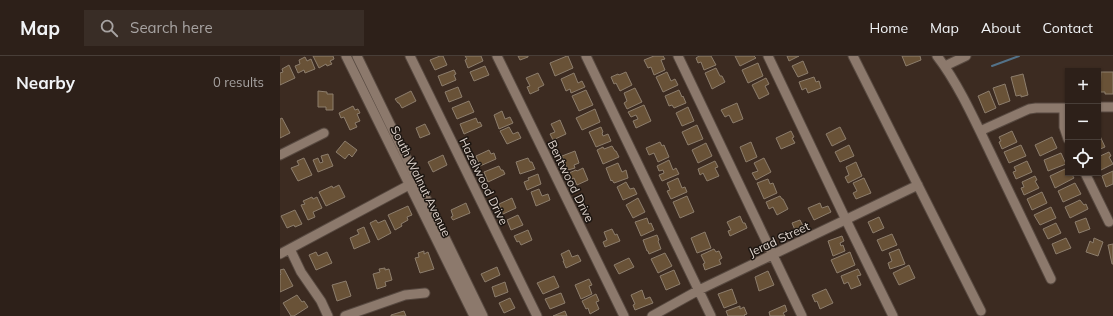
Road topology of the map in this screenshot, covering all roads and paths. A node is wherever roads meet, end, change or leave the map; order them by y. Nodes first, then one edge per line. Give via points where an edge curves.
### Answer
1 (346, 56) edge
2 (358, 56) edge
3 (410, 56) edge
4 (497, 56) edge
5 (586, 56) edge
6 (678, 56) edge
7 (768, 56) edge
8 (853, 56) edge
9 (937, 56) edge
10 (966, 56) edge
11 (944, 66) junction
12 (1101, 107) edge
13 (1113, 107) edge
14 (1065, 108) edge
15 (1065, 118) edge
16 (1065, 130) edge
17 (980, 131) junction
18 (324, 133) dead end
19 (280, 156) edge
20 (1086, 176) edge
21 (409, 185) junction
22 (918, 185) junction
23 (846, 220) junction
24 (1109, 222) dead end
25 (290, 249) junction
26 (280, 254) edge
27 (773, 255) junction
28 (1051, 279) dead end
29 (699, 290) junction
30 (425, 293) dead end
31 (981, 311) dead end
32 (328, 316) edge
33 (345, 316) edge
34 (474, 316) edge
35 (483, 316) edge
36 (537, 316) edge
37 (624, 316) edge
38 (652, 316) edge
39 (711, 316) edge
40 (802, 316) edge
41 (893, 316) edge

1 - 21 street, South Walnut Avenue
2 - 35 street, South Walnut Avenue
3 - 36 street, Hazelwood Drive
4 - 37 street, Bentwood Drive
5 - 29 street
6 - 27 street
7 - 23 street
8 - 22 street
9 - 11 street
10 - 11 street
11 - 17 street
12 - 13 street
14 - 17 street via 1029,109
15 - 16 street
17 - 28 street
18 - 19 street
20 - 24 street
21 - 25 street
21 - 34 street, South Walnut Avenue
22 - 23 street, Jerad Street
22 - 31 street
23 - 27 street, Jerad Street
23 - 41 street
25 - 26 street
25 - 32 street
27 - 29 street, Jerad Street
27 - 40 street
29 - 38 street, Jerad Street
29 - 39 street
30 - 33 street via 405,295

